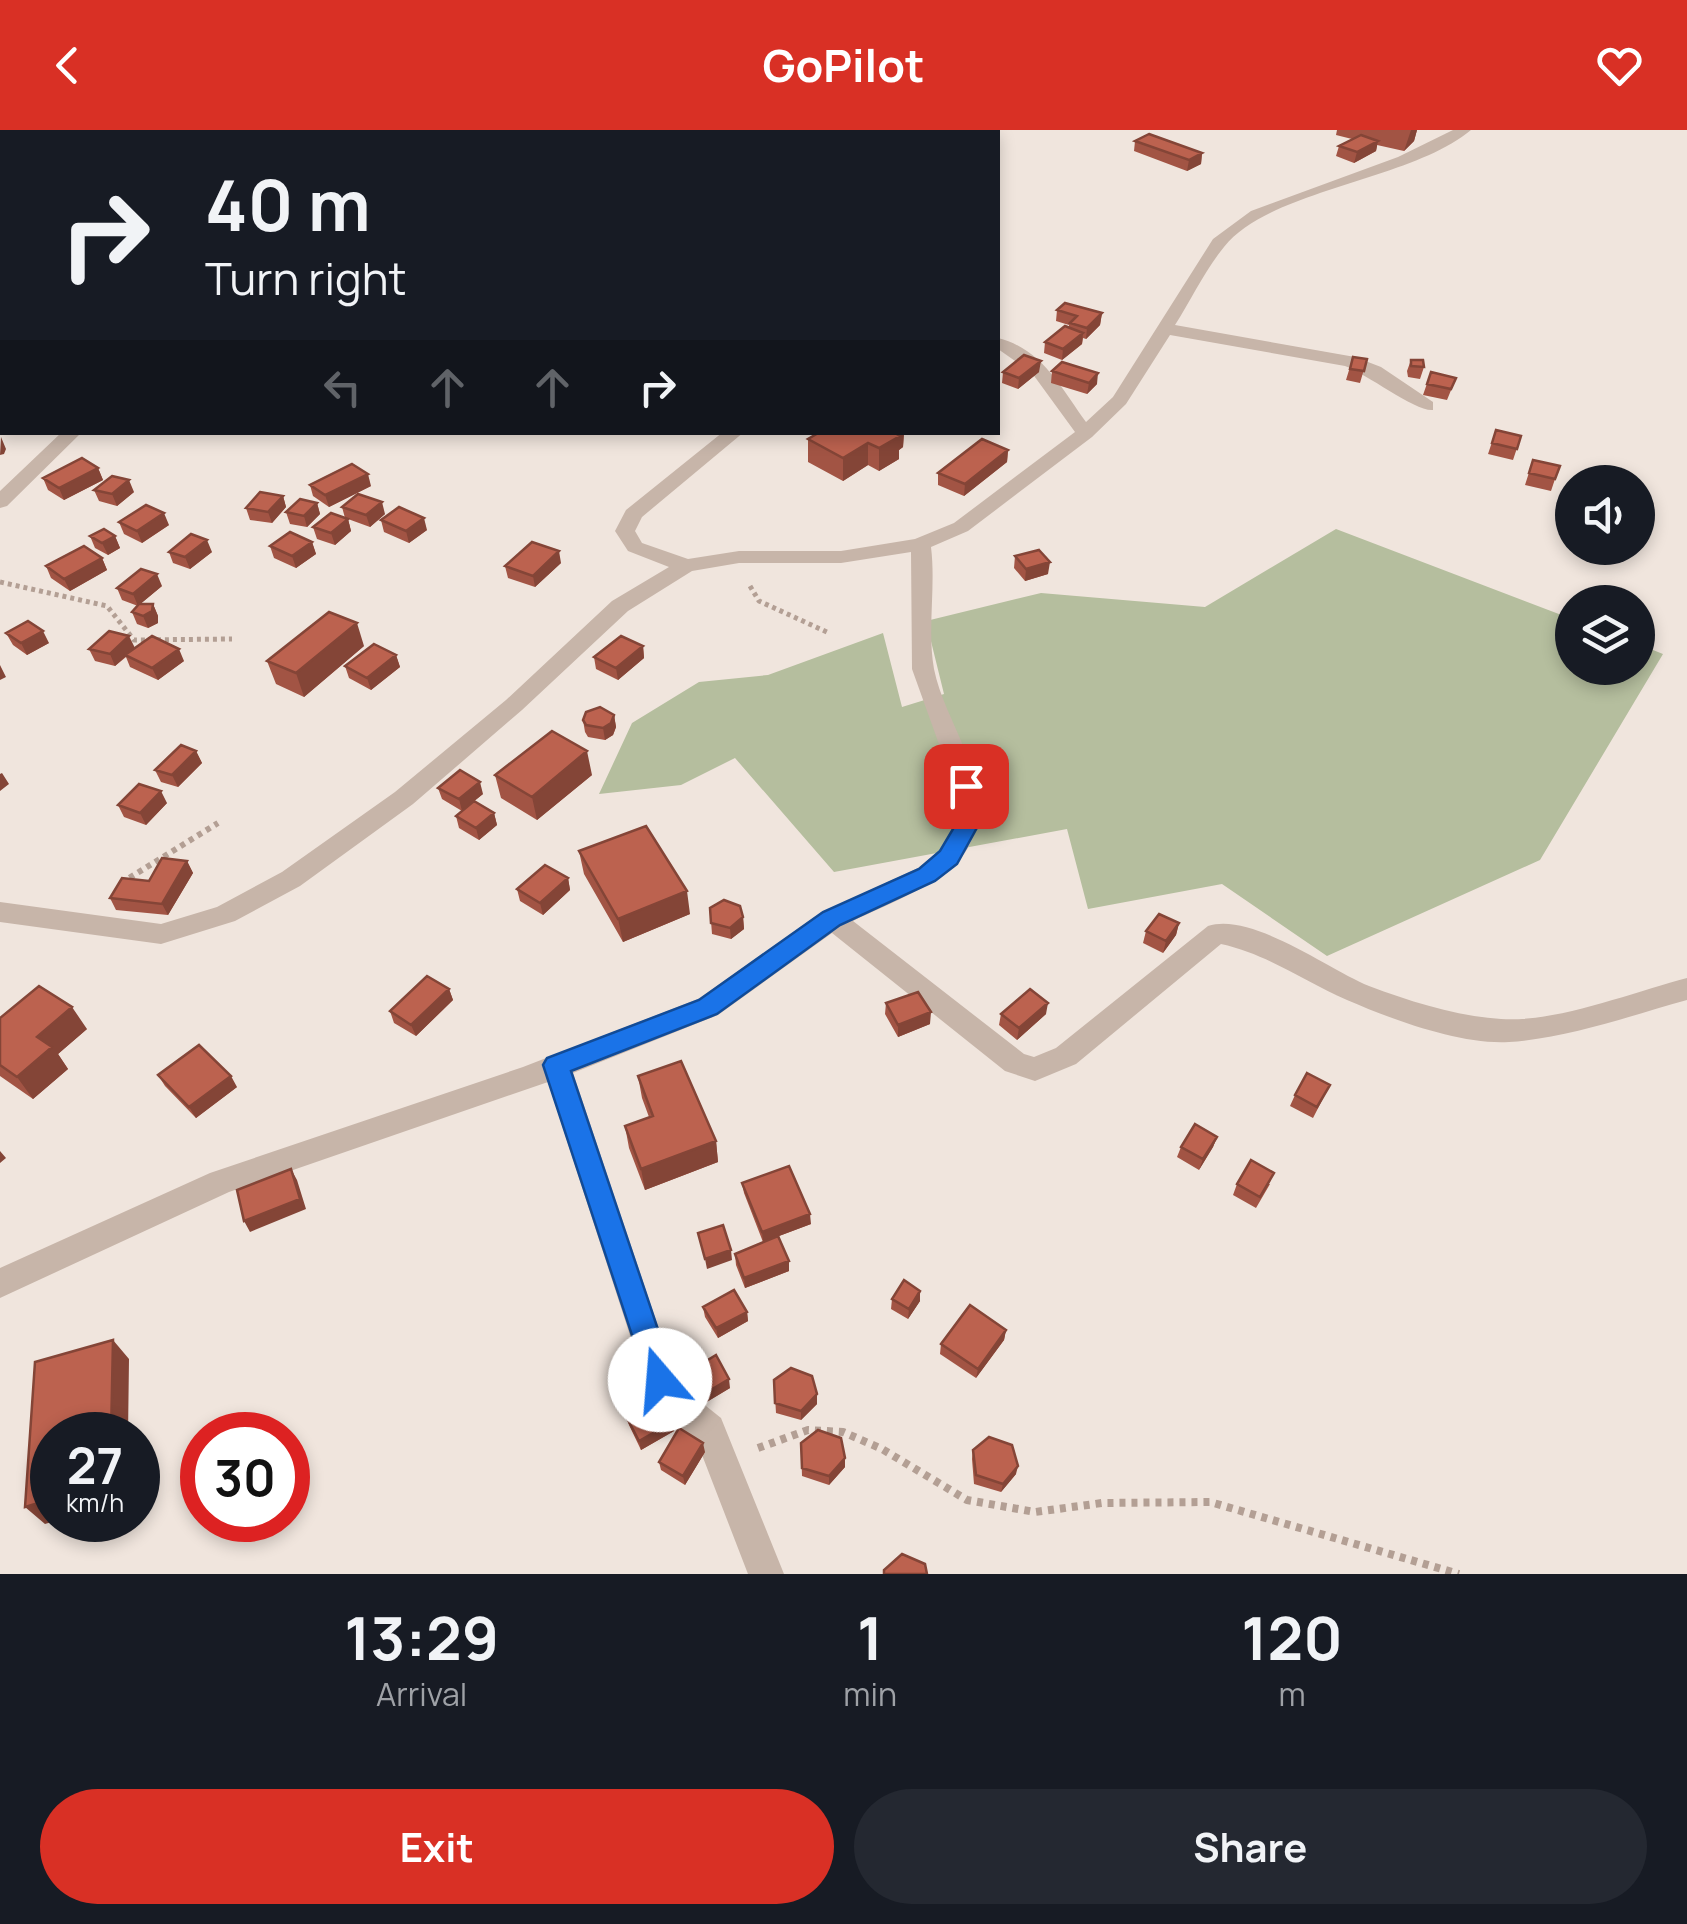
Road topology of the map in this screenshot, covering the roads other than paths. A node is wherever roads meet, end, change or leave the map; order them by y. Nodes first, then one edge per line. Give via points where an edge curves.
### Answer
1 (1464, 130) edge
2 (1167, 329) junction
3 (1000, 344) edge
4 (1427, 406) dead end
5 (1085, 433) junction
6 (71, 435) edge
7 (732, 435) edge
8 (0, 502) edge
9 (920, 544) junction
10 (686, 566) junction
11 (0, 912) edge
12 (832, 918) junction
13 (1687, 989) edge
14 (556, 1065) junction
15 (0, 1283) edge
16 (766, 1574) edge

1 - 2 street via 1404,160 1256,214 1220,242
2 - 4 street via 1349,362 1376,371
2 - 5 street via 1120,400
3 - 5 street via 1038,365
5 - 9 street via 961,527
6 - 8 street
7 - 10 street via 634,514 625,531 635,547
9 - 10 street
9 - 12 street via 923,669 966,786 968,824 948,858 927,875
10 - 11 street via 620,606 450,760 290,880 226,914 161,934
12 - 13 street via 1000,1052 1036,1069 1066,1056 1218,933 1258,942 1356,992 1438,1021 1505,1031
12 - 14 street via 708,1007
14 - 15 street via 222,1182
14 - 16 street via 660,1380 709,1430

